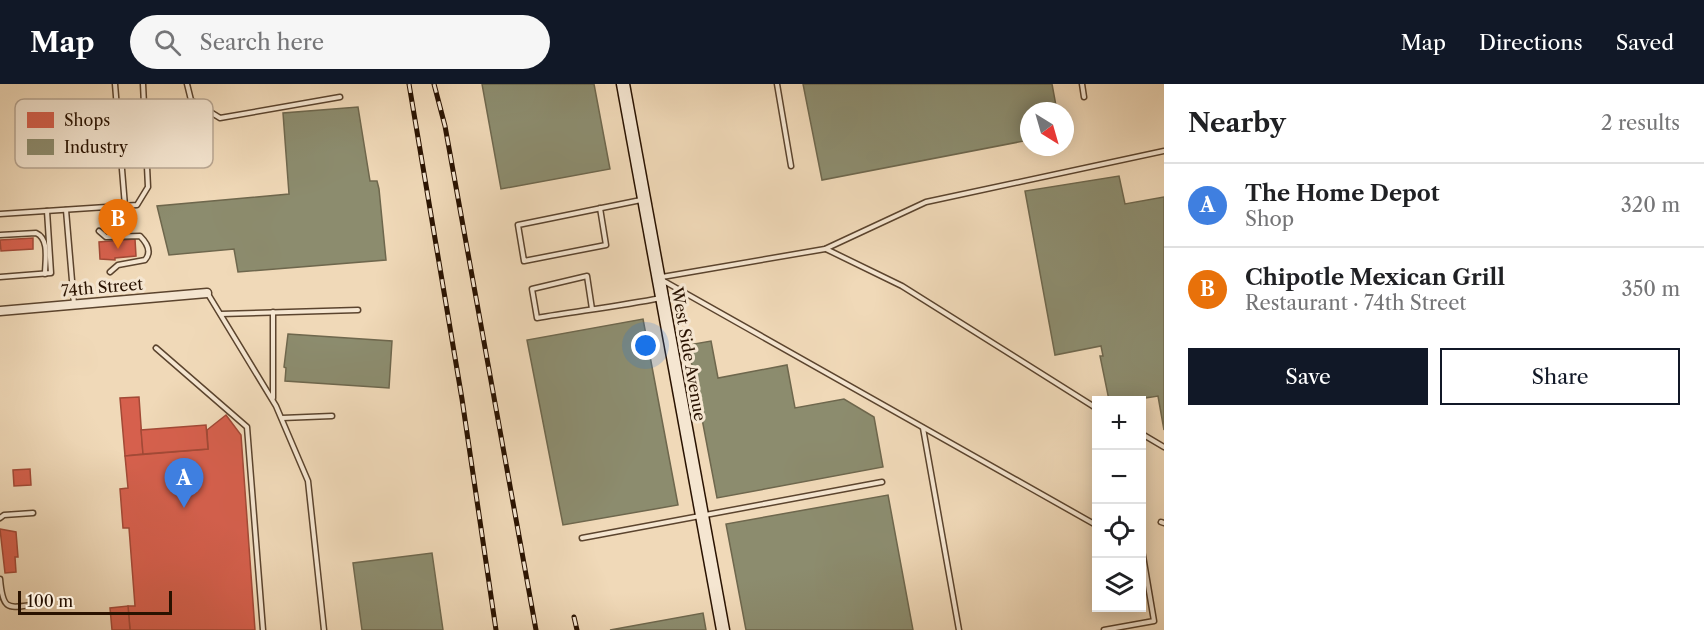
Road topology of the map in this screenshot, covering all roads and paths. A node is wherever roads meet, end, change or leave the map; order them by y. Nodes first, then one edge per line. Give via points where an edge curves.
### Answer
1 (114, 84) edge
2 (143, 84) edge
3 (187, 84) edge
4 (623, 84) edge
5 (777, 84) edge
6 (1082, 84) edge
7 (340, 97) dead end
8 (1084, 97) dead end
9 (115, 99) edge
10 (144, 99) edge
11 (191, 99) edge
12 (213, 114) edge
13 (1164, 151) edge
14 (791, 166) dead end
15 (122, 168) edge
16 (147, 168) edge
17 (644, 199) junction
18 (125, 206) junction
19 (600, 208) junction
20 (66, 210) junction
21 (48, 211) junction
22 (0, 214) edge
23 (99, 231) dead end
24 (0, 235) edge
25 (825, 249) junction
26 (111, 272) dead end
27 (45, 274) junction
28 (0, 277) edge
29 (658, 278) junction
30 (207, 293) joint
31 (662, 298) junction
32 (74, 305) junction
33 (592, 309) junction
34 (358, 310) dead end
35 (0, 311) edge
36 (273, 312) junction
37 (220, 314) junction
38 (156, 348) dead end
39 (273, 401) junction
40 (1092, 405) edge
41 (332, 416) dead end
42 (282, 418) junction
43 (923, 428) junction
44 (1146, 436) edge
45 (1164, 447) edge
46 (882, 482) dead end
47 (33, 513) dead end
48 (702, 513) junction
49 (0, 518) edge
50 (1092, 523) edge
51 (582, 538) dead end
52 (1143, 558) edge
53 (0, 579) edge
54 (40, 604) dead end
55 (263, 630) edge
56 (324, 630) edge
57 (723, 630) edge
58 (959, 630) edge
59 (1104, 630) edge

1 - 9 lane
2 - 10 lane
3 - 11 lane
4 - 17 street, West Side Avenue
5 - 14 lane
6 - 8 lane
7 - 12 lane via 220,118
13 - 25 lane via 926,202
15 - 18 lane
16 - 18 lane via 148,187 137,205
17 - 19 lane
17 - 29 street, West Side Avenue
18 - 20 lane
19 - 19 lane via 518,225 524,261 606,246
20 - 21 lane
20 - 32 lane
21 - 22 lane
21 - 27 lane via 51,273
23 - 26 lane via 106,237 140,236 148,246 145,260 118,265
24 - 27 lane via 42,236
25 - 29 lane
25 - 40 lane via 902,286
27 - 28 lane
29 - 31 street, West Side Avenue
29 - 43 lane
30 - 32 street, 74th Street
30 - 37 lane
31 - 33 lane
31 - 48 street, West Side Avenue
32 - 35 street, 74th Street
33 - 33 lane via 537,318 532,289 587,276
34 - 36 lane
36 - 37 lane
36 - 39 lane
37 - 39 lane
38 - 55 lane via 247,427
39 - 42 lane
41 - 42 lane
42 - 56 lane via 308,481
43 - 50 lane
43 - 58 lane
44 - 45 lane
46 - 48 lane
47 - 49 lane
48 - 51 lane
48 - 57 street, West Side Avenue
52 - 59 lane via 1154,621
53 - 54 lane via 5,604

